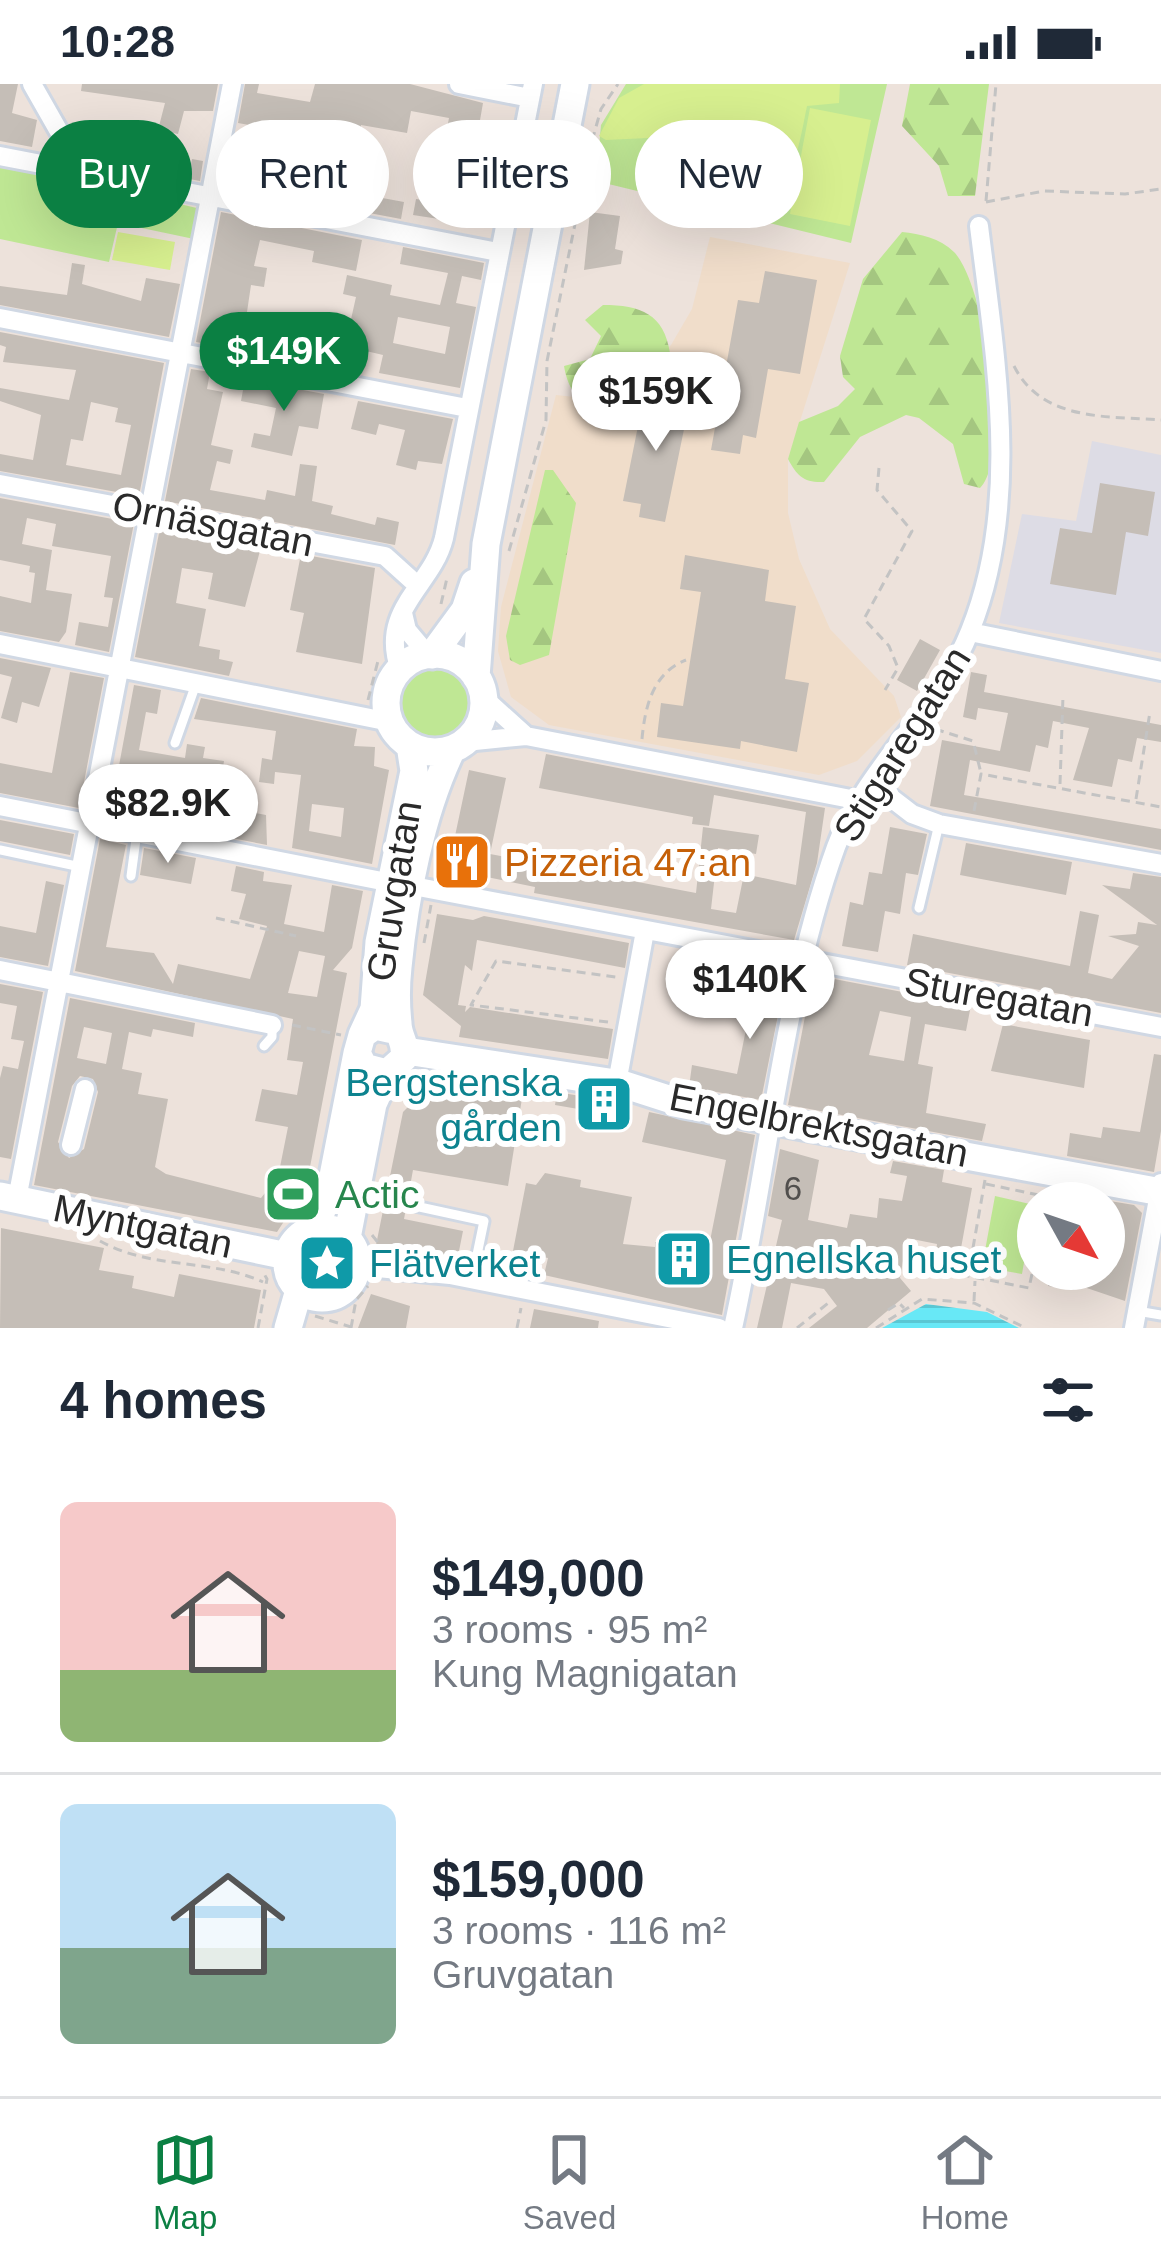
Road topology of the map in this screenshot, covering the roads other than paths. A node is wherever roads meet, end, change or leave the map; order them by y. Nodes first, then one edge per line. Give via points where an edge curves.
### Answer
1 (32, 84) edge
2 (232, 84) edge
3 (459, 84) edge
4 (575, 84) edge
5 (531, 91) edge
6 (52, 120) edge
7 (0, 156) edge
8 (36, 163) edge
9 (192, 194) edge
10 (209, 197) junction
11 (980, 226) road end
12 (498, 252) junction
13 (0, 318) edge
14 (178, 355) junction
15 (467, 408) junction
16 (0, 484) edge
17 (150, 512) junction
18 (486, 544) junction
19 (416, 584) junction
20 (403, 613) junction
21 (970, 632) junction
22 (0, 644) edge
23 (430, 655) junction
24 (120, 665) junction
25 (400, 670) junction
26 (1161, 671) edge
27 (197, 681) junction
28 (480, 687) junction
29 (377, 719) junction
30 (526, 736) junction
31 (175, 743) dead end
32 (410, 746) junction
33 (458, 746) junction
34 (867, 793) junction
35 (0, 806) edge
36 (90, 824) junction
37 (939, 824) junction
38 (137, 832) junction
39 (0, 850) edge
40 (1161, 863) edge
41 (81, 867) junction
42 (131, 876) dead end
43 (413, 886) junction
44 (919, 908) dead end
45 (645, 931) junction
46 (806, 962) junction
47 (0, 970) edge
48 (58, 980) junction
49 (272, 1025) joint
50 (1161, 1027) edge
51 (355, 1041) junction
52 (410, 1045) junction
53 (264, 1046) dead end
54 (387, 1073) junction
55 (617, 1083) junction
56 (85, 1089) dead end
57 (774, 1119) junction
58 (71, 1145) dead end
59 (1160, 1189) edge
60 (9, 1198) edge
61 (415, 1206) dead end
62 (316, 1228) junction
63 (346, 1238) junction
64 (287, 1256) junction
65 (370, 1266) junction
66 (472, 1279) junction
67 (298, 1290) junction
68 (324, 1315) edge
69 (1161, 1315) edge
70 (1136, 1320) edge
71 (646, 1321) edge
72 (288, 1328) edge
73 (718, 1328) edge
74 (733, 1328) edge

1 - 6 street
2 - 10 street
3 - 5 street
4 - 18 main road
5 - 12 street
7 - 8 street
9 - 10 street
10 - 12 street
10 - 14 street
11 - 21 street, Stigaregatan via 1001,456
12 - 15 street
13 - 14 street
14 - 15 street
14 - 17 street
15 - 19 street via 441,552
16 - 17 street, Ornäsgatan
17 - 19 street, Ornäsgatan via 385,556
17 - 24 street
18 - 23 main road via 465,610
18 - 28 main road
19 - 20 street
20 - 23 street via 407,631
20 - 25 street via 394,651
21 - 26 street
21 - 34 street, Stigaregatan
22 - 24 street
23 - 25 main road
23 - 28 main road via 457,660
24 - 27 street
24 - 36 street
25 - 29 main road
27 - 29 street
27 - 31 lane
28 - 30 street
28 - 33 main road via 478,727
29 - 32 main road
30 - 33 street
30 - 34 street
32 - 33 main road
32 - 43 main road, Gruvgatan
33 - 43 main road, Gruvgatan via 438,778
34 - 37 street
34 - 46 street, Stigaregatan via 837,844
35 - 36 street, Sturegatan
36 - 38 street, Sturegatan
36 - 41 street
37 - 40 street
37 - 44 lane
38 - 42 lane
38 - 43 street, Sturegatan
39 - 41 lane
41 - 48 street
43 - 45 street, Sturegatan
43 - 51 main road, Gruvgatan via 374,1009
43 - 52 main road, Gruvgatan via 398,968
45 - 46 street, Sturegatan
45 - 55 street via 623,1006
46 - 50 street, Sturegatan
46 - 57 street, Stigaregatan
47 - 48 street
48 - 49 street
48 - 60 street
49 - 53 lane
51 - 52 main road via 383,1025
51 - 54 main road via 371,1072
51 - 62 main road, Gruvgatan
52 - 54 main road
52 - 55 main road, Engelbrektsgatan
54 - 63 main road via 373,1104
55 - 57 main road, Engelbrektsgatan
56 - 58 street
57 - 59 main road, Engelbrektsgatan
57 - 74 street, Stigaregatan
59 - 70 street
60 - 64 main road, Myntgatan
61 - 66 lane via 484,1220
62 - 63 main road
62 - 64 main road
63 - 65 main road
64 - 67 main road
65 - 66 street
65 - 68 main road
66 - 71 street
67 - 68 main road
67 - 72 main road
69 - 70 lane
71 - 73 street

